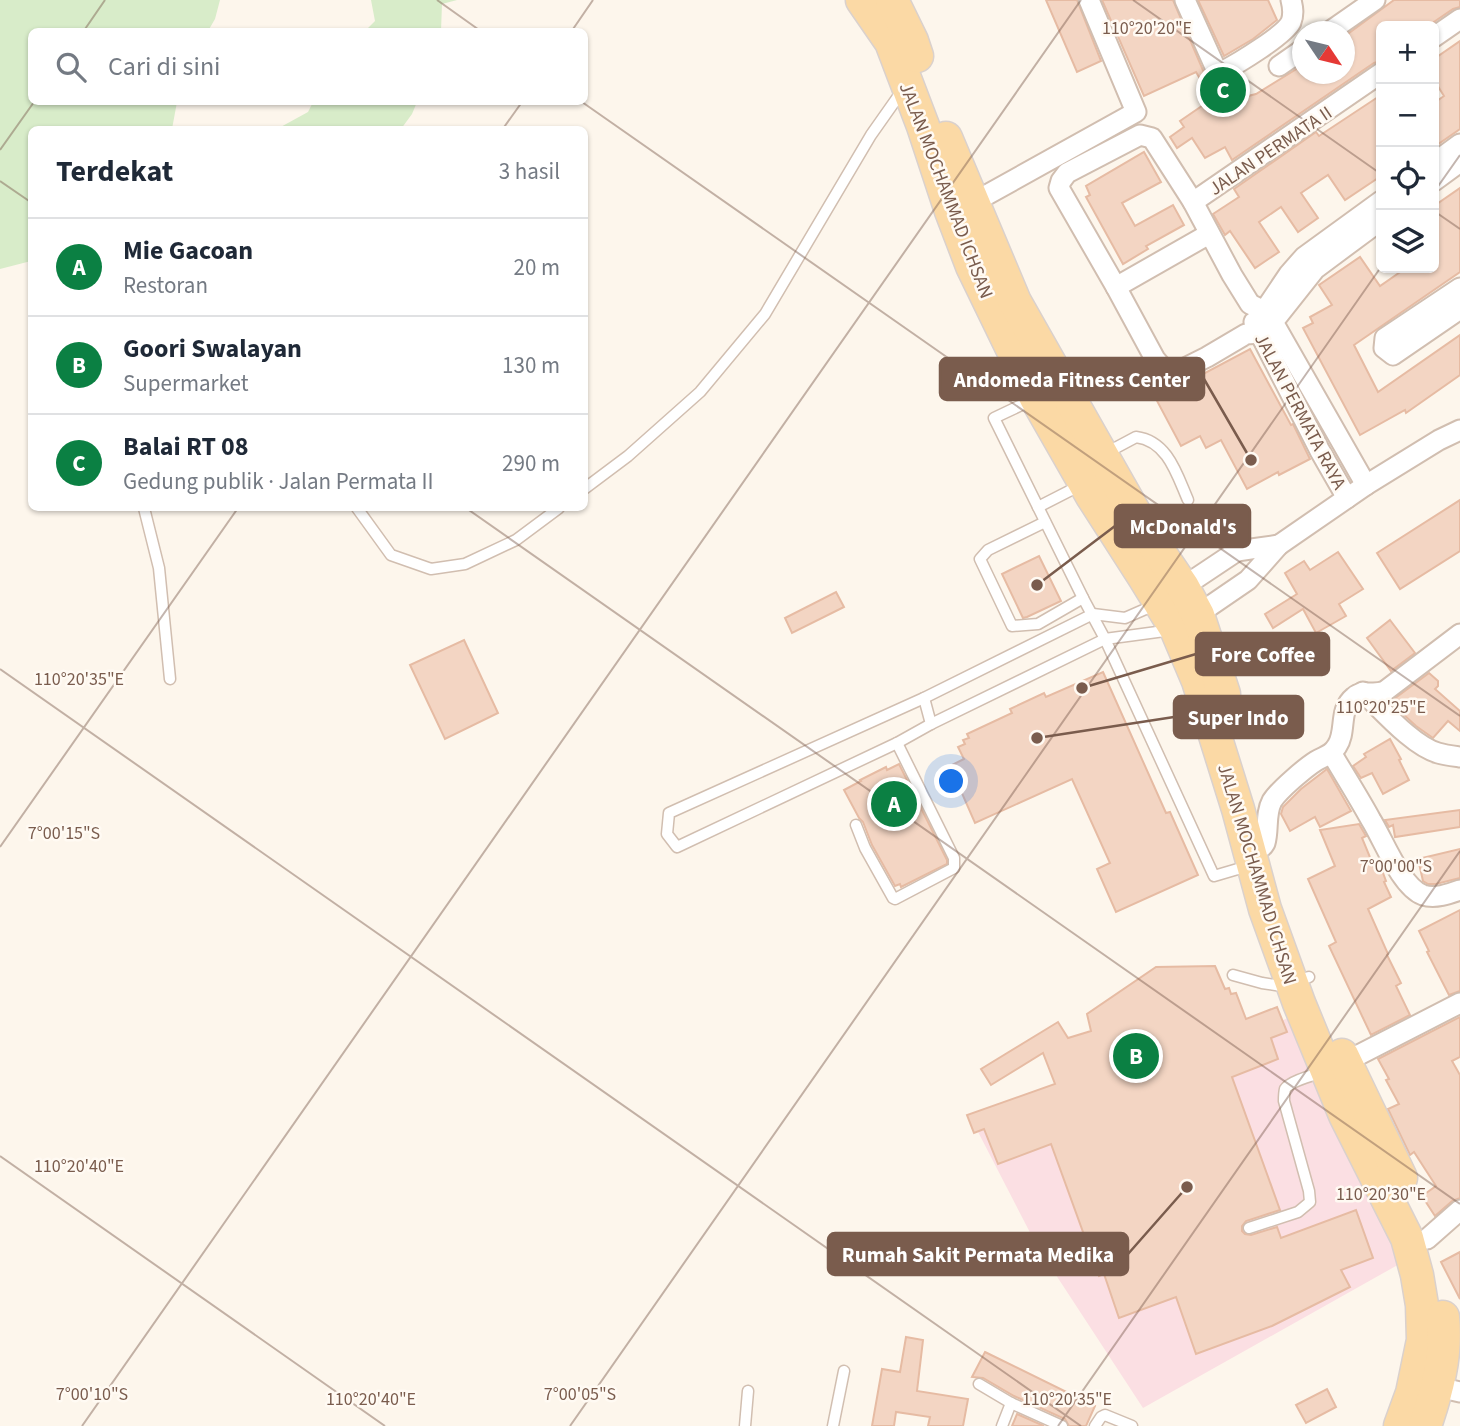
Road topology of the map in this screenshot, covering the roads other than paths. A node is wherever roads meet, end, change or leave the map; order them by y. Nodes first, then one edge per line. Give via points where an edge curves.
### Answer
1 (862, 0) edge
2 (892, 0) edge
3 (1089, 0) edge
4 (1185, 0) edge
5 (1291, 0) edge
6 (1375, 0) edge
7 (1460, 19) edge
8 (1345, 21) edge
9 (1439, 34) edge
10 (1292, 57) edge
11 (1279, 66) dead end
12 (1376, 76) edge
13 (906, 84) junction
14 (1460, 144) edge
15 (1439, 159) edge
16 (1460, 162) edge
17 (1439, 177) edge
18 (974, 202) junction
19 (1193, 202) junction
20 (1376, 205) edge
21 (1376, 223) edge
22 (1209, 234) junction
23 (983, 259) junction
24 (1310, 263) junction
25 (1116, 287) junction
26 (1460, 288) edge
27 (1460, 309) edge
28 (1258, 322) junction
29 (1036, 398) junction
30 (1460, 430) edge
31 (1102, 454) junction
32 (1084, 483) junction
33 (1366, 485) junction
34 (588, 486) edge
35 (1347, 498) junction
36 (1188, 500) dead end
37 (1038, 507) junction
38 (145, 511) edge
39 (358, 511) edge
40 (555, 511) edge
41 (1045, 522) junction
42 (1279, 545) junction
43 (1083, 598) junction
44 (1179, 609) junction
45 (1093, 614) junction
46 (1460, 634) edge
47 (1105, 639) junction
48 (170, 679) dead end
49 (1363, 692) junction
50 (924, 698) junction
51 (931, 724) junction
52 (897, 743) junction
53 (1332, 754) junction
54 (1460, 757) edge
55 (856, 825) dead end
56 (1256, 856) junction
57 (1460, 890) edge
58 (1233, 975) dead end
59 (1300, 980) junction
60 (1460, 1003) edge
61 (1336, 1066) junction
62 (1460, 1210) edge
63 (1249, 1228) dead end
64 (1427, 1239) junction
65 (844, 1371) dead end
66 (979, 1384) dead end
67 (1449, 1390) edge
68 (748, 1391) dead end
69 (1011, 1403) junction
70 (1050, 1424) edge
71 (745, 1426) edge
72 (833, 1426) edge
73 (1003, 1426) edge
74 (1062, 1426) edge
75 (1095, 1426) edge
76 (1132, 1426) edge
77 (1400, 1426) edge
78 (1425, 1426) edge

1 - 13 main road, JALAN MOCHAMMAD ICHSAN via 891,43
2 - 18 main road, JALAN MOCHAMMAD ICHSAN
3 - 18 street via 1136,112
4 - 5 street via 1216,69 1223,71 1282,34 1291,24
6 - 8 street
7 - 9 street
10 - 11 street
12 - 19 street, JALAN PERMATA II
13 - 23 main road, JALAN MOCHAMMAD ICHSAN via 951,211
13 - 34 lane via 765,314 700,392
14 - 15 street
16 - 17 street
18 - 23 main road, JALAN MOCHAMMAD ICHSAN
19 - 22 street, JALAN PERMATA RAYA
19 - 25 street, JALAN PERMATA RAYA via 1152,138 1144,135 1067,173 1059,188
20 - 24 street
21 - 24 street
22 - 25 street
22 - 28 street, JALAN PERMATA RAYA
23 - 29 main road, JALAN MOCHAMMAD ICHSAN
23 - 31 main road, JALAN MOCHAMMAD ICHSAN via 1015,302
24 - 28 street via 1289,274
25 - 28 street, JALAN PERMATA RAYA via 1154,359 1170,373 1207,357
26 - 27 street via 1385,338 1384,348 1393,355
28 - 33 street, JALAN PERMATA RAYA
28 - 35 street, JALAN PERMATA RAYA
29 - 32 main road, JALAN MOCHAMMAD ICHSAN
29 - 37 lane via 994,418
30 - 33 street
31 - 36 lane via 1136,437 1150,441 1168,455
31 - 44 main road, JALAN MOCHAMMAD ICHSAN via 1145,531
32 - 37 lane
32 - 44 main road, JALAN MOCHAMMAD ICHSAN
33 - 35 street
35 - 42 street
37 - 41 lane
38 - 48 lane via 159,568
39 - 40 lane via 391,555 431,569 465,564 516,540
41 - 43 lane
41 - 43 lane via 988,550 980,559 1012,626 1038,624
42 - 44 street via 1248,580
42 - 44 street via 1237,551
43 - 45 lane
44 - 45 lane via 1125,618
44 - 47 lane
44 - 56 main road, JALAN MOCHAMMAD ICHSAN
45 - 47 lane
45 - 50 lane
46 - 49 street via 1380,694
47 - 51 lane
47 - 56 lane via 1214,876
49 - 53 street via 1347,706 1342,737
49 - 54 street via 1428,749
50 - 51 lane
50 - 52 lane via 669,813 667,834 677,847
51 - 52 lane
52 - 55 lane via 954,858 954,868 895,899
53 - 56 street via 1316,761 1272,802 1266,840
53 - 57 street via 1407,882 1425,896
56 - 59 main road, JALAN MOCHAMMAD ICHSAN via 1265,909
58 - 59 lane via 1282,986
59 - 61 main road, JALAN MOCHAMMAD ICHSAN
60 - 61 street
61 - 63 lane via 1284,1090 1310,1202 1298,1212
61 - 64 main road, JALAN MOCHAMMAD ICHSAN via 1420,1218
61 - 77 main road, JALAN MOCHAMMAD ICHSAN via 1345,1115 1407,1238 1417,1275 1423,1340
62 - 64 street
64 - 67 main road, JALAN MOCHAMMAD ICHSAN via 1435,1264
65 - 72 lane
66 - 69 lane
67 - 78 main road, JALAN MOCHAMMAD ICHSAN
68 - 71 lane
69 - 70 lane
69 - 73 lane
70 - 74 lane
75 - 76 lane via 1105,1415

